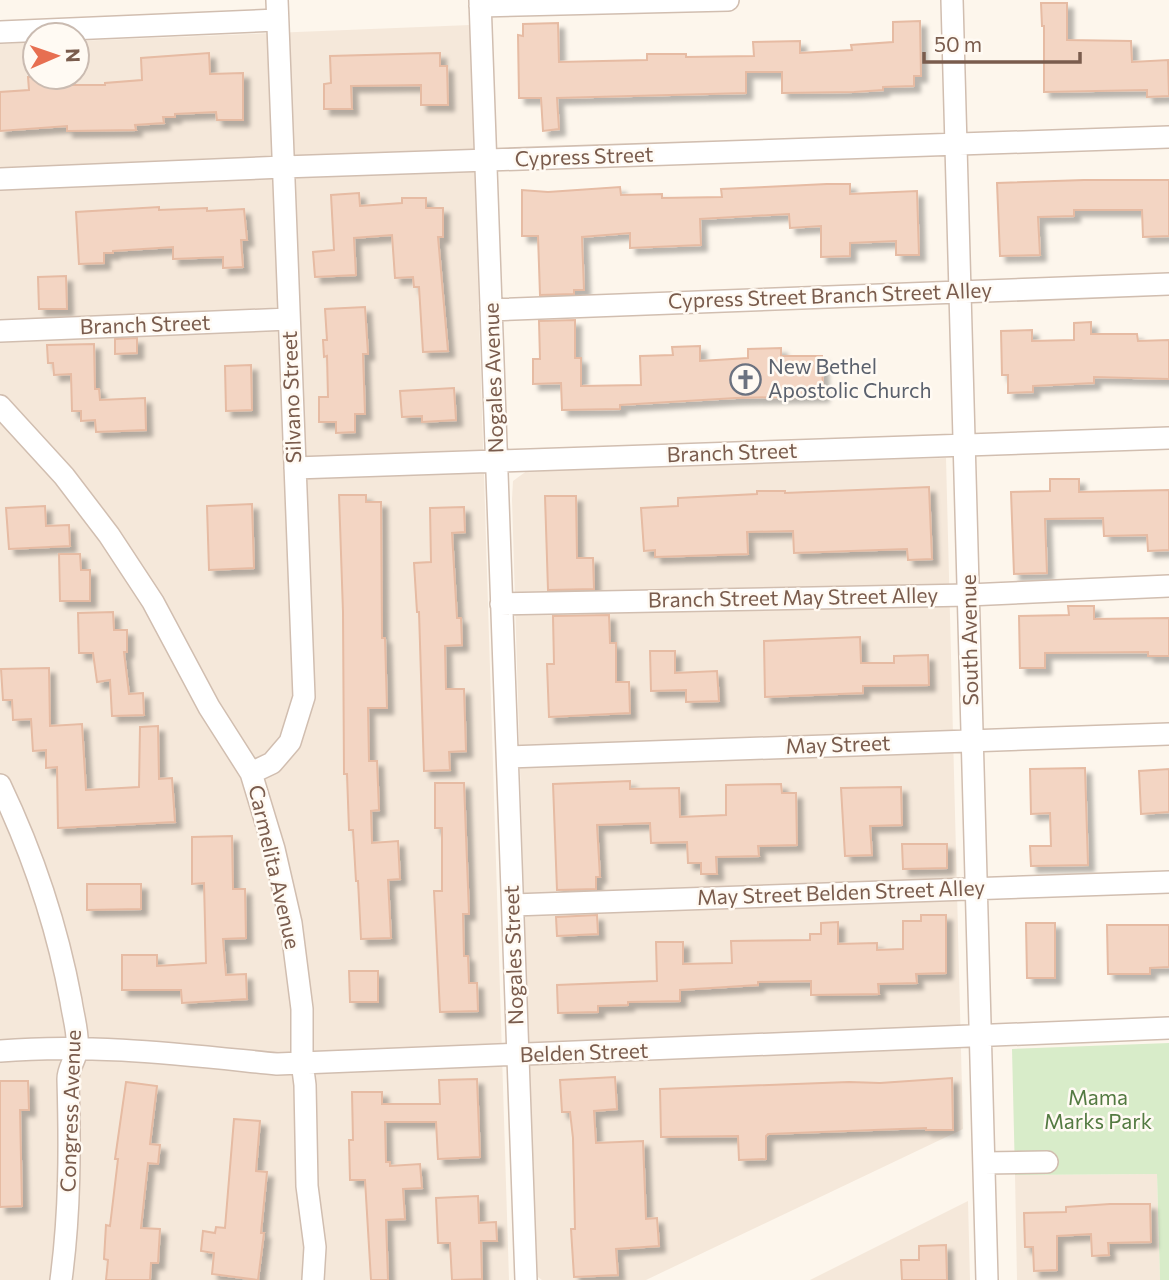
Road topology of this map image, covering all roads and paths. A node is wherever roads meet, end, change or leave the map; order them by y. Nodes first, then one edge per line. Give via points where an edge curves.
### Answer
1 (728, 0) edge
2 (952, 0) edge
3 (480, 3) edge
4 (277, 10) edge
5 (0, 32) edge
6 (1169, 137) edge
7 (956, 145) junction
8 (486, 161) junction
9 (283, 167) junction
10 (0, 179) edge
11 (1169, 284) edge
12 (961, 290) junction
13 (491, 310) junction
14 (289, 319) junction
15 (0, 331) edge
16 (0, 406) edge
17 (1169, 438) edge
18 (964, 445) junction
19 (496, 461) junction
20 (295, 468) junction
21 (1169, 586) edge
22 (968, 595) junction
23 (501, 604) junction
24 (1169, 734) edge
25 (972, 741) junction
26 (508, 757) junction
27 (251, 773) junction
28 (0, 785) edge
29 (1169, 882) edge
30 (976, 888) junction
31 (513, 905) junction
32 (1169, 1028) edge
33 (980, 1037) junction
34 (77, 1049) junction
35 (0, 1051) edge
36 (518, 1055) junction
37 (302, 1062) junction
38 (1047, 1162) dead end
39 (984, 1163) junction
40 (61, 1280) edge
41 (313, 1280) edge
42 (526, 1280) edge
43 (987, 1280) edge

1 - 3 street
2 - 7 street, South Avenue
3 - 8 street, Nogales Avenue
4 - 5 street
4 - 9 street, Silvano Street
6 - 7 street, Cypress Street
7 - 8 street, Cypress Street
7 - 12 street, South Avenue
8 - 9 street, Cypress Street
8 - 13 street, Nogales Avenue
9 - 10 street, Cypress Street
9 - 14 street, Silvano Street
11 - 12 street, Cypress Street Branch Street Alley
12 - 13 street, Cypress Street Branch Street Alley
12 - 18 street, South Avenue
13 - 19 street, Nogales Avenue
14 - 15 street, Branch Street
14 - 20 street, Silvano Street
16 - 27 street, Carmelita Avenue via 64,476 109,535
17 - 18 street, Branch Street
18 - 19 street, Branch Street
18 - 22 street, South Avenue
19 - 20 street, Branch Street
19 - 23 street, Nogales Avenue
20 - 27 street, Silvano Street via 304,697 290,742 272,763
21 - 22 street, Branch Street May Street Alley
22 - 23 street, Branch Street May Street Alley
22 - 25 street, South Avenue
23 - 26 street, Nogales Avenue
24 - 25 street, May Street
25 - 26 street, May Street
25 - 30 street, South Avenue
26 - 31 street, Nogales Street
27 - 37 street, Carmelita Avenue via 291,923 302,1009
28 - 34 street, Congress Avenue via 51,916 65,969
29 - 30 street, May Street Belden Street Alley
30 - 31 street, May Street Belden Street Alley
30 - 33 street, South Avenue
31 - 36 street, Nogales Street
32 - 33 street, Belden Street via 1043,1043
33 - 36 street, Belden Street
33 - 39 street, South Avenue
34 - 35 street, Belden Street
34 - 37 street, Belden Street
34 - 40 street, Congress Avenue via 68,1074 69,1189
36 - 37 street, Belden Street
36 - 42 street, Nogales Street
37 - 41 street, Carmelita Avenue via 307,1186 315,1247
38 - 39 street
39 - 43 street, South Avenue

